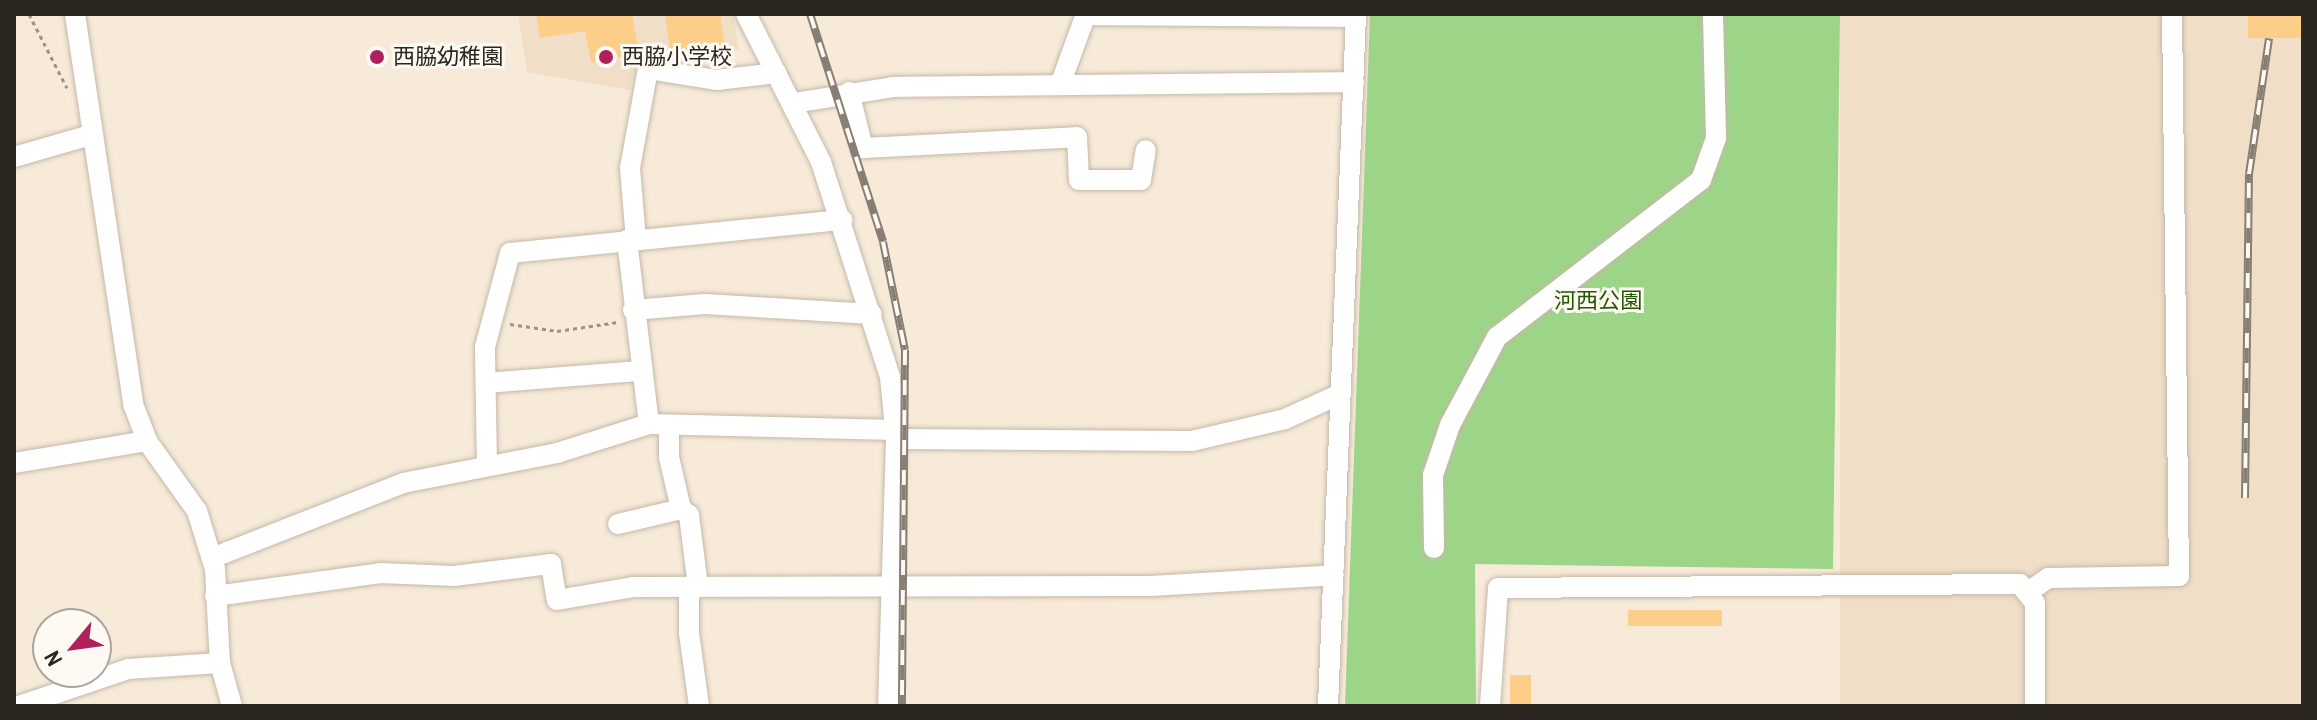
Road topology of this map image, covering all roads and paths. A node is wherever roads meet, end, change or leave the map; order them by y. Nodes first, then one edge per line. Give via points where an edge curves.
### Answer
1 (29, 14) edge
2 (75, 14) edge
3 (746, 14) edge
4 (1713, 14) edge
5 (2172, 14) edge
6 (1086, 15) edge
7 (1356, 16) edge
8 (777, 73) junction
9 (1354, 82) junction
10 (1060, 85) junction
11 (849, 92) junction
12 (794, 103) junction
13 (88, 113) junction
14 (90, 135) junction
15 (1146, 150) dead end
16 (14, 157) edge
17 (842, 220) junction
18 (631, 240) junction
19 (872, 314) junction
20 (633, 315) junction
21 (495, 322) junction
22 (640, 371) junction
23 (486, 383) junction
24 (1340, 394) junction
25 (659, 424) junction
26 (896, 435) junction
27 (147, 441) junction
28 (14, 463) edge
29 (487, 466) junction
30 (681, 509) junction
31 (618, 524) dead end
32 (1434, 548) dead end
33 (212, 558) junction
34 (1334, 575) junction
35 (893, 585) junction
36 (698, 586) junction
37 (2031, 590) junction
38 (215, 596) junction
39 (220, 663) junction
40 (19, 706) edge
41 (232, 706) edge
42 (699, 706) edge
43 (888, 706) edge
44 (1328, 706) edge
45 (1490, 706) edge
46 (2035, 706) edge

1 - 13 path via 51,66
2 - 13 street
3 - 8 street
4 - 32 street via 1716,138 1701,180 1497,337 1450,425 1433,475
5 - 37 street via 2179,576 2048,578
6 - 7 street
6 - 10 street
7 - 9 street
8 - 12 street
8 - 18 street via 717,80 648,69 630,168
9 - 10 street
9 - 24 street
10 - 11 street
11 - 12 street
11 - 15 street via 863,148 1077,137 1079,180 1141,180
12 - 17 street
13 - 14 street
14 - 16 street
14 - 27 street via 133,404
17 - 18 street
17 - 19 street
18 - 20 street
18 - 21 street via 510,253
19 - 20 street via 705,304
19 - 26 street
20 - 21 path via 557,331
20 - 22 street
21 - 23 street
22 - 23 street
22 - 25 street
23 - 29 street
24 - 26 street via 1285,419 1192,441
24 - 34 street
25 - 26 street
25 - 29 street
25 - 30 street
26 - 35 street
27 - 28 street
27 - 33 street via 197,511
29 - 33 street via 403,483
30 - 31 street
30 - 36 street via 689,515
33 - 38 street
34 - 35 street via 1151,586
34 - 44 street
35 - 36 street
35 - 43 street
36 - 38 street via 595,591 557,600 551,564 454,576 380,573
36 - 42 street via 689,593 689,633
37 - 45 street via 2020,584 1498,588
37 - 46 street
38 - 39 street
39 - 40 street via 128,669
39 - 41 street

